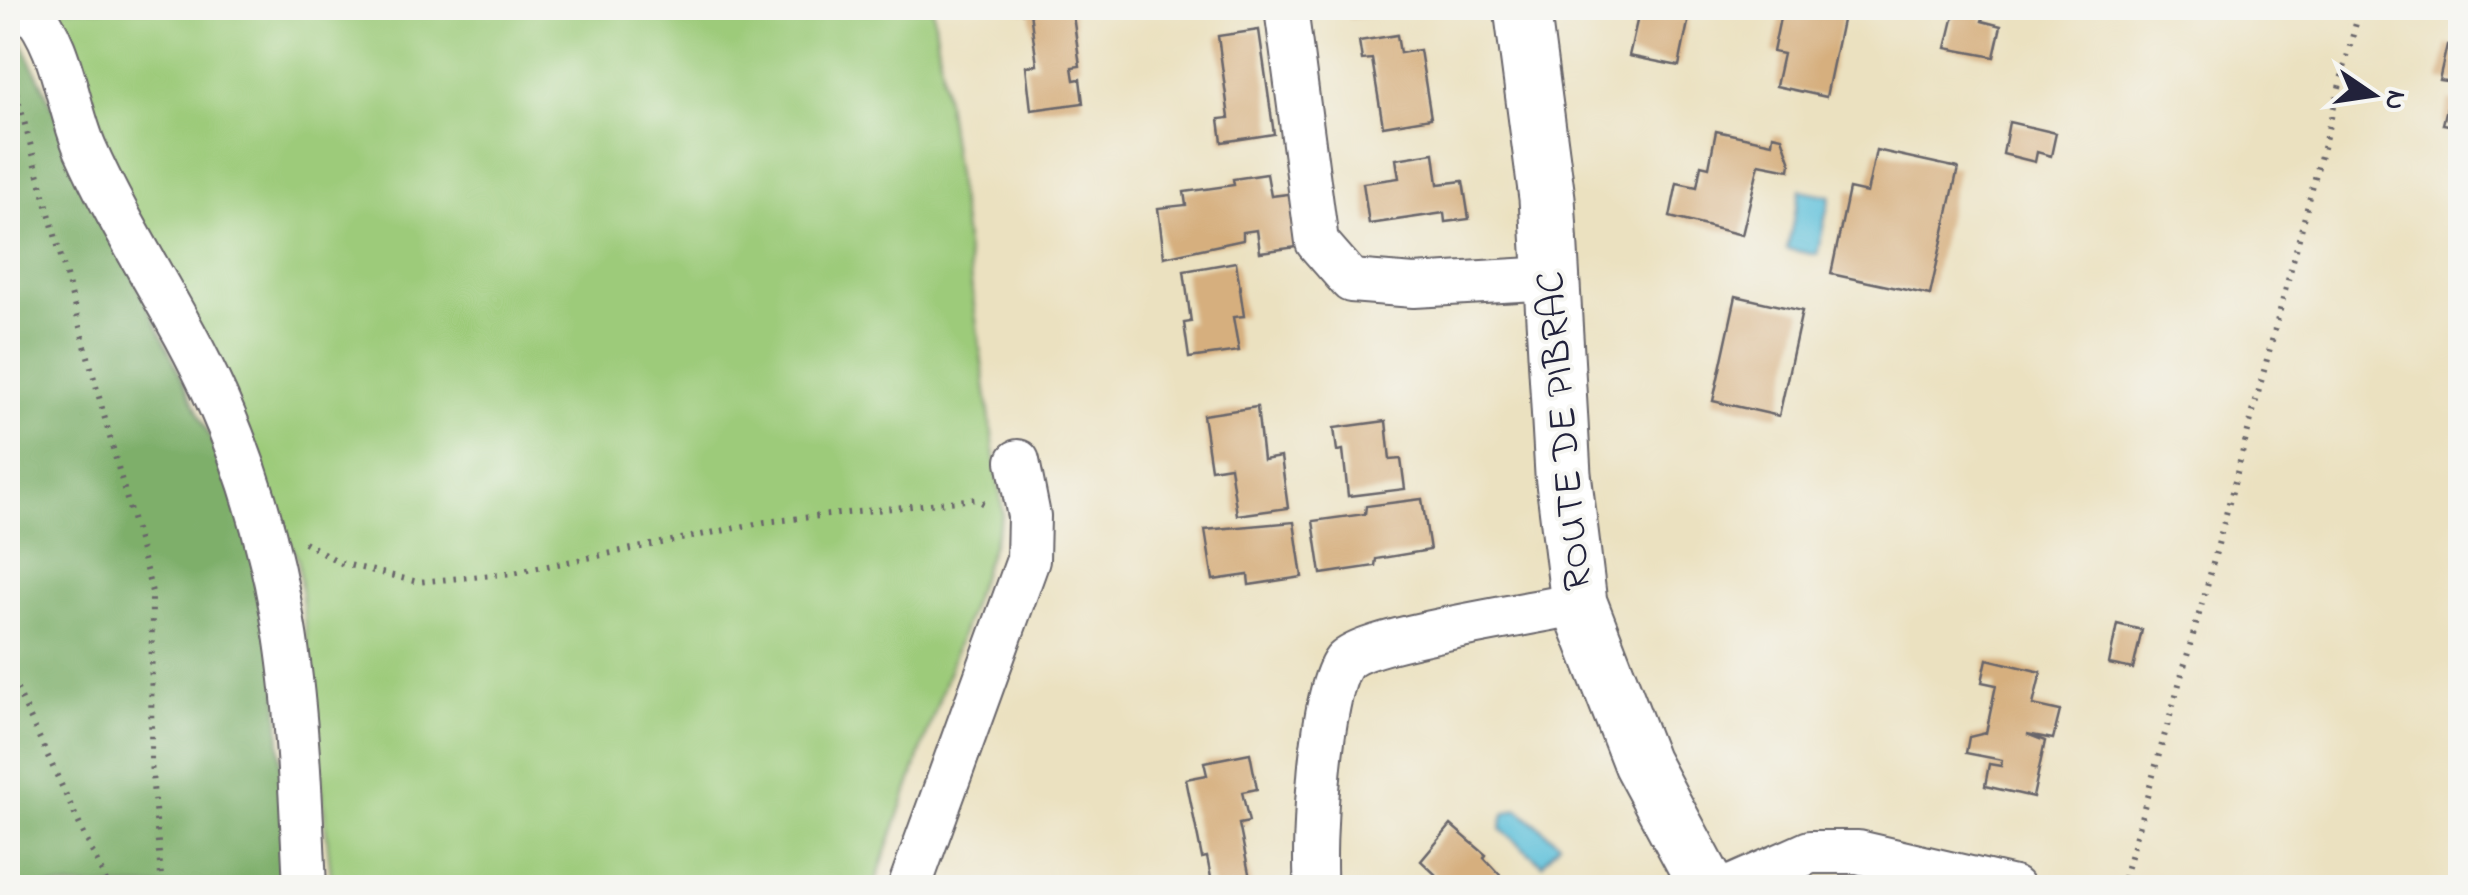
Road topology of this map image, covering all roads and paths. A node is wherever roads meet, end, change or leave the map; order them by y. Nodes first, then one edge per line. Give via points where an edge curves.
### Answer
1 (30, 8) edge
2 (1286, 8) edge
3 (1522, 8) edge
4 (2360, 8) edge
5 (8, 62) edge
6 (1552, 278) junction
7 (1018, 461) dead end
8 (260, 516) junction
9 (1028, 560) junction
10 (1579, 604) junction
11 (8, 670) edge
12 (109, 888) edge
13 (162, 888) edge
14 (305, 888) edge
15 (909, 888) edge
16 (1316, 888) edge
17 (1708, 888) edge
18 (1729, 888) edge
19 (2012, 888) edge
20 (2120, 888) edge

1 - 8 street via 51,42 84,146 215,396
2 - 6 street via 1318,242 1351,282 1414,286
3 - 6 main road, ROUTE DE PIBRAC
4 - 20 path
5 - 13 path via 152,592 151,763
6 - 10 main road, ROUTE DE PIBRAC via 1563,474
7 - 9 street via 1030,516
8 - 9 path via 341,564 418,582 513,573 765,522 976,499 1015,522
8 - 14 street via 280,588 298,716
9 - 15 street
10 - 16 street via 1376,644 1346,660 1326,718
10 - 17 main road, ROUTE DE PIBRAC via 1641,763
11 - 12 path
18 - 19 street via 1810,852 1858,852

